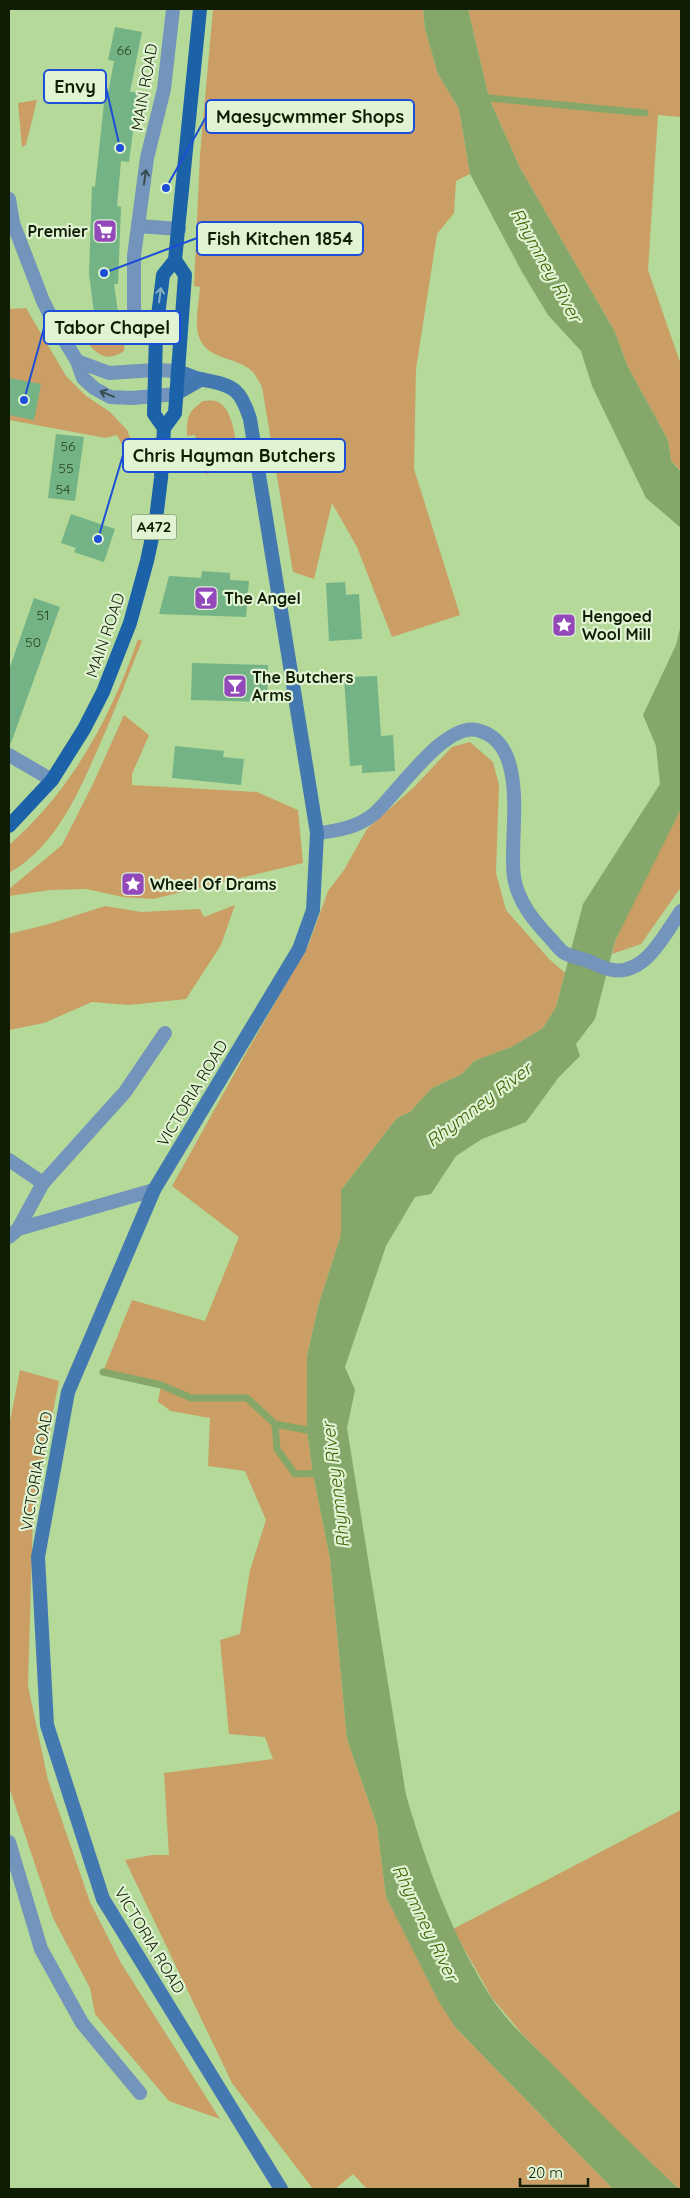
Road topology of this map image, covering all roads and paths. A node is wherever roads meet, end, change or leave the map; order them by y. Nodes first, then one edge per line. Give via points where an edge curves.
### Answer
1 (173, 9) edge
2 (200, 9) edge
3 (9, 199) edge
4 (138, 226) junction
5 (179, 229) junction
6 (175, 260) junction
7 (134, 319) dead end
8 (77, 361) junction
9 (155, 370) junction
10 (178, 371) junction
11 (202, 379) junction
12 (176, 394) junction
13 (154, 397) junction
14 (164, 428) junction
15 (9, 755) edge
16 (52, 780) junction
17 (9, 826) edge
18 (318, 833) junction
19 (681, 911) edge
20 (165, 1033) dead end
21 (9, 1160) edge
22 (43, 1183) junction
23 (154, 1190) junction
24 (13, 1233) edge
25 (9, 1842) edge
26 (140, 2093) dead end
27 (280, 2189) edge

4 -> 1 street, MAIN ROAD via 148,158 164,89
2 - 5 main road, MAIN ROAD / A472
3 - 8 street via 13,223 43,301
4 - 5 street
4 - 7 street, MAIN ROAD via 134,256
5 - 6 main road, MAIN ROAD / A472
9 -> 6 main road, MAIN ROAD / A472 via 163,275
6 - 10 main road, MAIN ROAD / A472 via 185,275
8 - 9 street via 109,373
13 -> 8 street via 110,396 83,378
9 - 10 street
9 - 13 main road, MAIN ROAD / A472
10 - 11 main road, VICTORIA ROAD
10 - 12 main road, MAIN ROAD / A472
11 - 12 main road
11 - 18 main road, VICTORIA ROAD via 224,383 236,390 250,419
12 - 13 street
12 - 14 main road, MAIN ROAD / A472 via 175,413
13 - 14 main road, MAIN ROAD / A472 via 154,414
14 - 16 main road, MAIN ROAD / A472 via 156,519 130,623 103,692 84,730
15 - 16 street
16 - 17 main road, MAIN ROAD / A472
18 - 19 street via 340,831 374,814 416,766 447,739 476,730 496,739 508,758 514,795 514,878 528,914 564,952 614,971 631,967 646,959
18 - 23 main road, VICTORIA ROAD via 313,910 299,949
20 - 22 street via 125,1092
21 - 22 street
22 - 24 street
23 - 24 street
23 - 27 main road, VICTORIA ROAD via 68,1392 38,1557 47,1725 103,1899
25 - 26 street via 41,1949 82,2022

